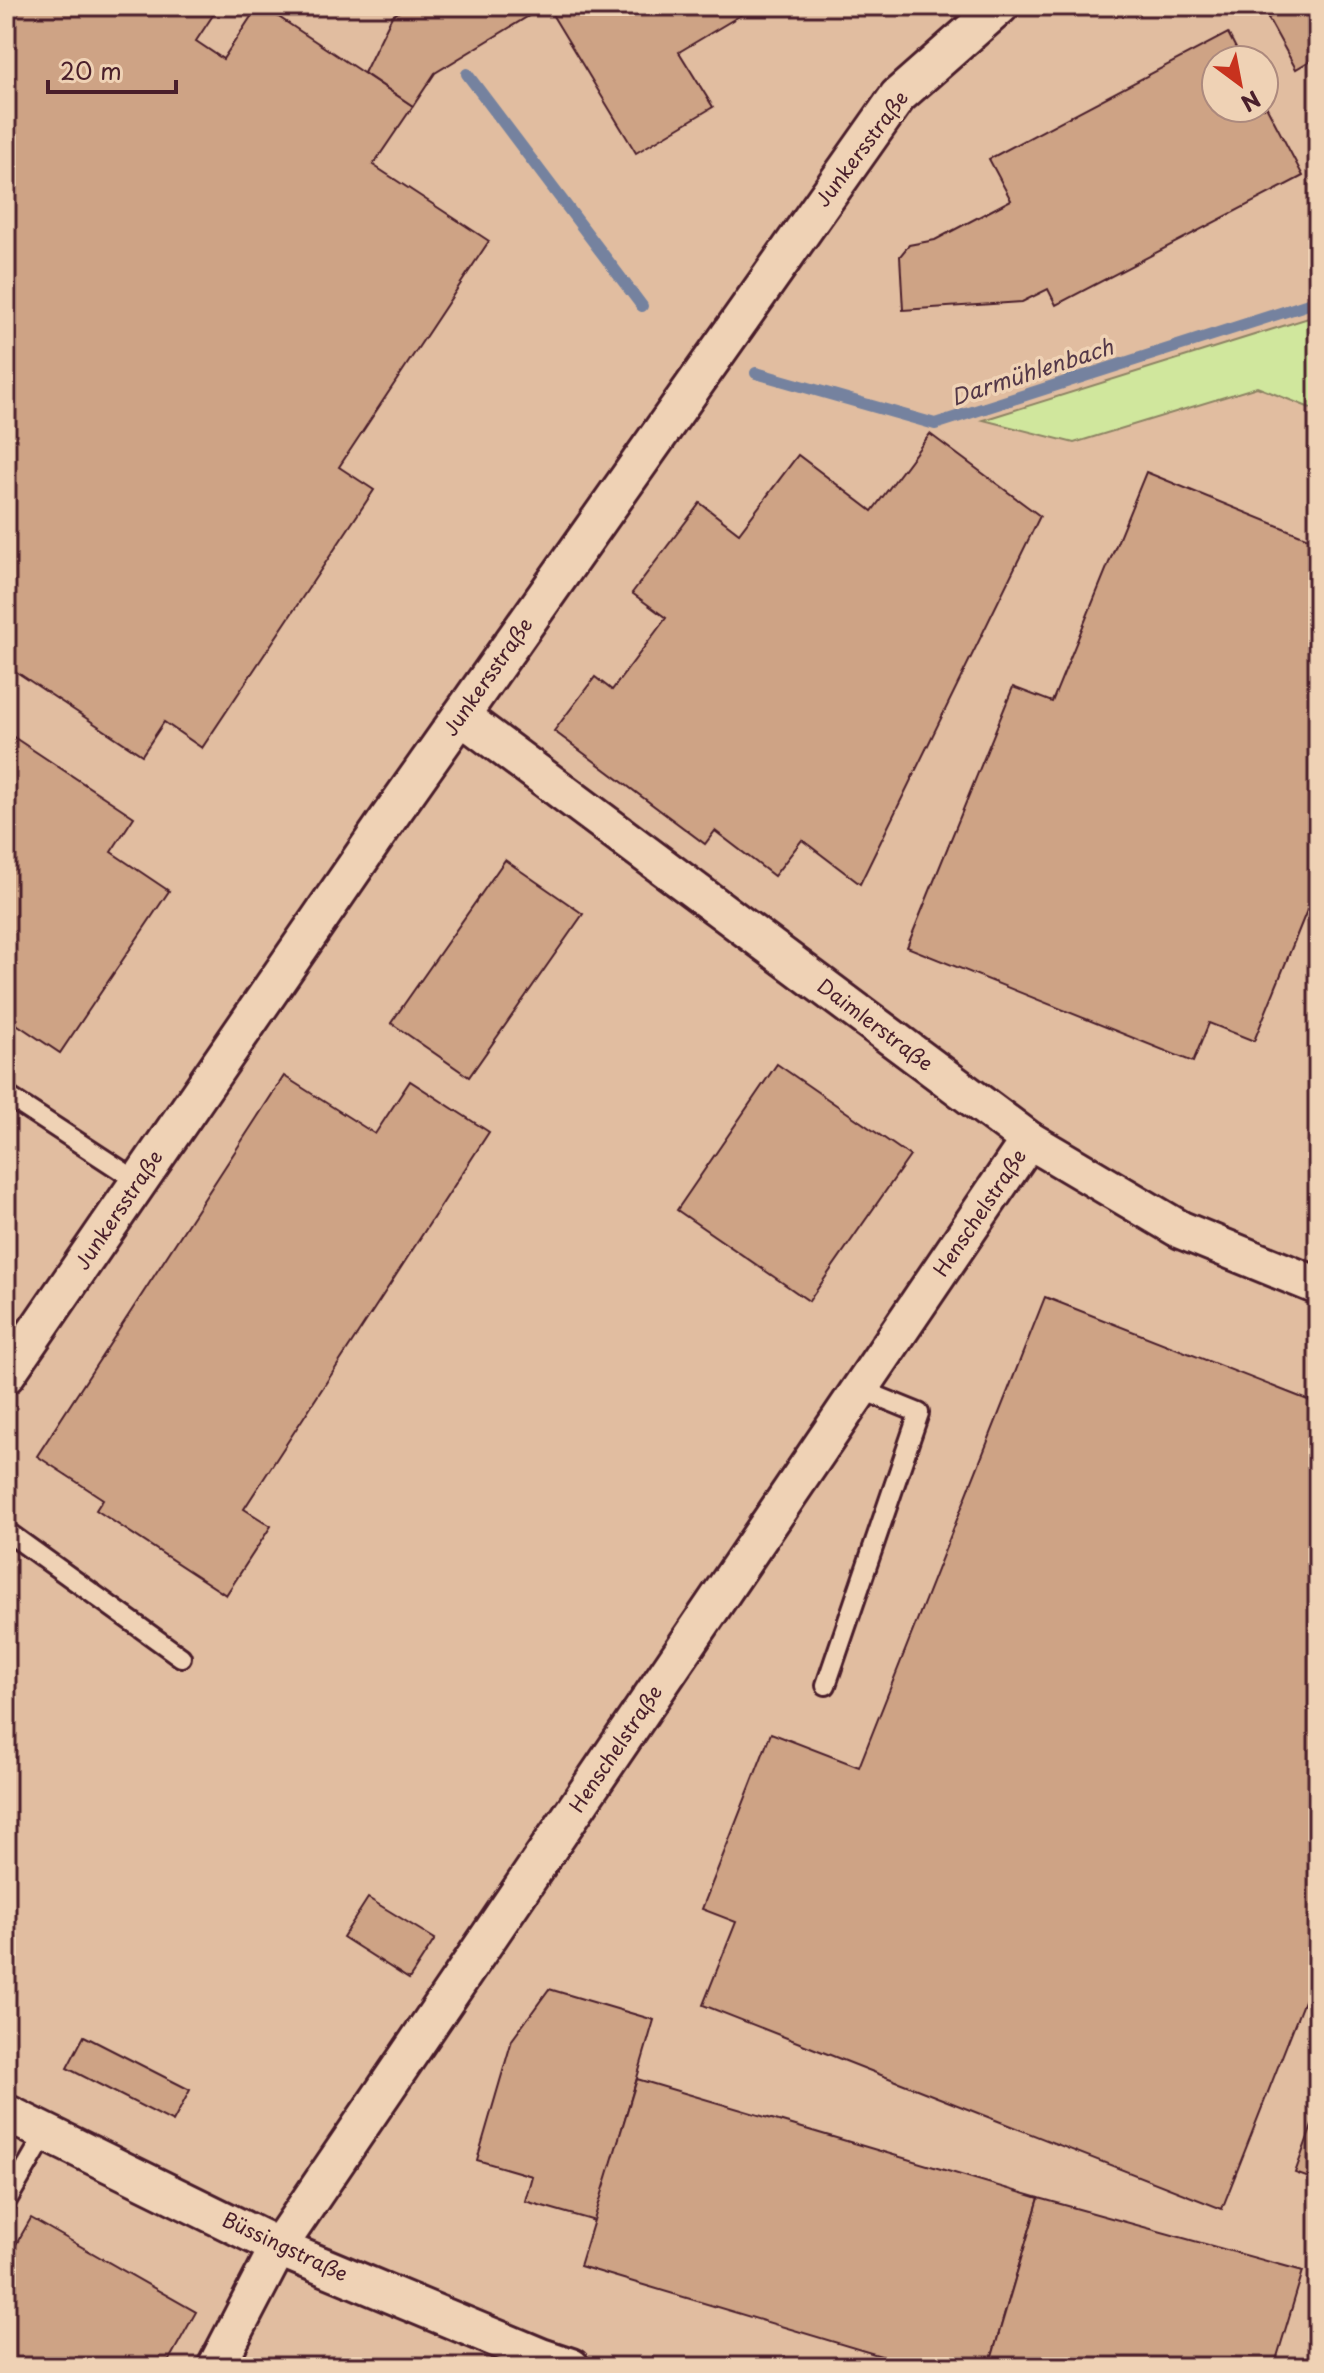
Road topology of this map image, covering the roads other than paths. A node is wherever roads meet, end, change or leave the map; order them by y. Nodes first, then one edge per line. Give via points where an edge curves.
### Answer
1 (1000, 6) edge
2 (461, 716) junction
3 (6, 1095) edge
4 (1029, 1140) junction
5 (139, 1182) junction
6 (1318, 1286) edge
7 (6, 1375) edge
8 (860, 1389) junction
9 (6, 1531) edge
10 (181, 1657) dead end
11 (826, 1685) dead end
12 (6, 2113) edge
13 (46, 2133) junction
14 (6, 2202) edge
15 (279, 2246) junction
16 (216, 2367) edge
17 (571, 2367) edge

1 - 2 street, Junkersstraße via 898,96
2 - 4 street, Daimlerstraße
2 - 5 street, Junkersstraße
3 - 5 lane
4 - 6 street, Daimlerstraße via 1181,1230
4 - 8 street, Henschelstraße
5 - 7 street, Junkersstraße
8 - 11 lane via 919,1413
8 - 15 street, Henschelstraße
9 - 10 lane
12 - 13 street, Büssingstraße
13 - 14 lane
13 - 15 street, Büssingstraße
15 - 16 street, Henschelstraße
15 - 17 street, Büssingstraße

